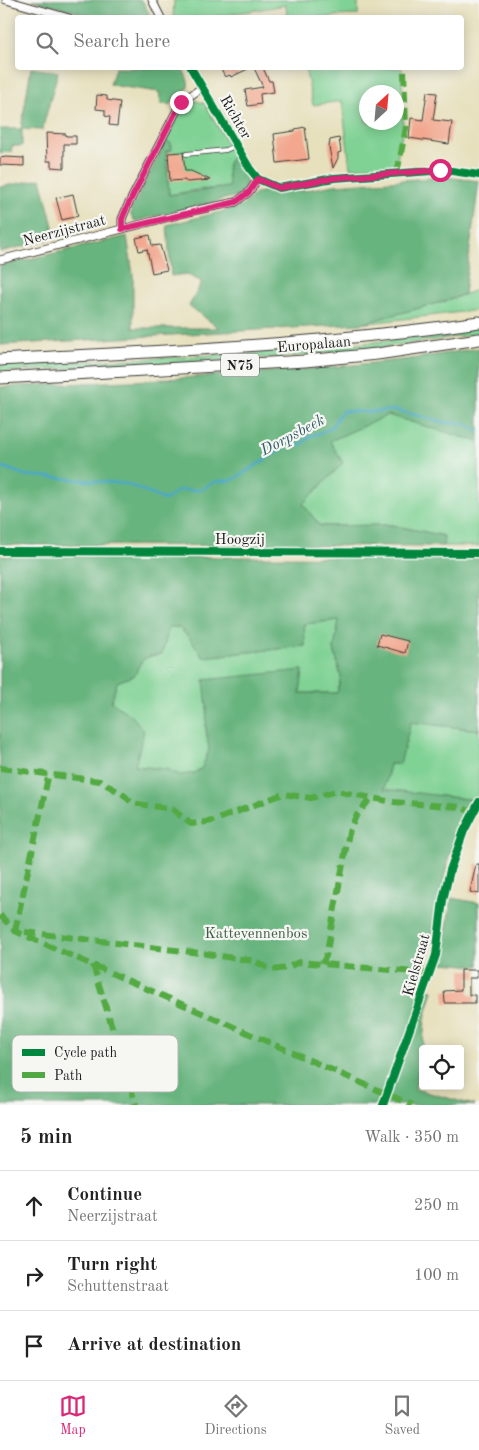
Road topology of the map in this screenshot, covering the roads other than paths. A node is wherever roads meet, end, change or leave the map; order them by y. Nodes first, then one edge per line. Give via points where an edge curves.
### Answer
1 (6, 0) edge
2 (152, 0) edge
3 (58, 15) edge
4 (160, 15) edge
5 (192, 70) edge
6 (203, 87) junction
7 (237, 145) junction
8 (186, 154) dead end
9 (479, 175) edge
10 (258, 179) junction
11 (122, 229) junction
12 (0, 260) edge
13 (479, 322) edge
14 (479, 339) edge
15 (0, 360) edge
16 (0, 378) edge
17 (0, 551) edge
18 (479, 553) edge
19 (479, 804) edge
20 (424, 989) dead end

1 - 3 street
2 - 4 street
5 - 6 street, Richter
6 - 7 street, Richter
6 - 11 street via 181,102 127,207
7 - 8 lane via 226,150
7 - 10 street, Richter
9 - 10 street via 432,171 334,178 279,188
10 - 11 street, Neerzijstraat via 236,202
11 - 12 street, Neerzijstraat
13 - 15 highway, Europalaan / N75 via 321,341
14 - 16 highway, Europalaan / N75 via 305,361
17 - 18 street, Hoogzij
19 - 20 street, Kielstraat via 464,831 450,870 436,955

